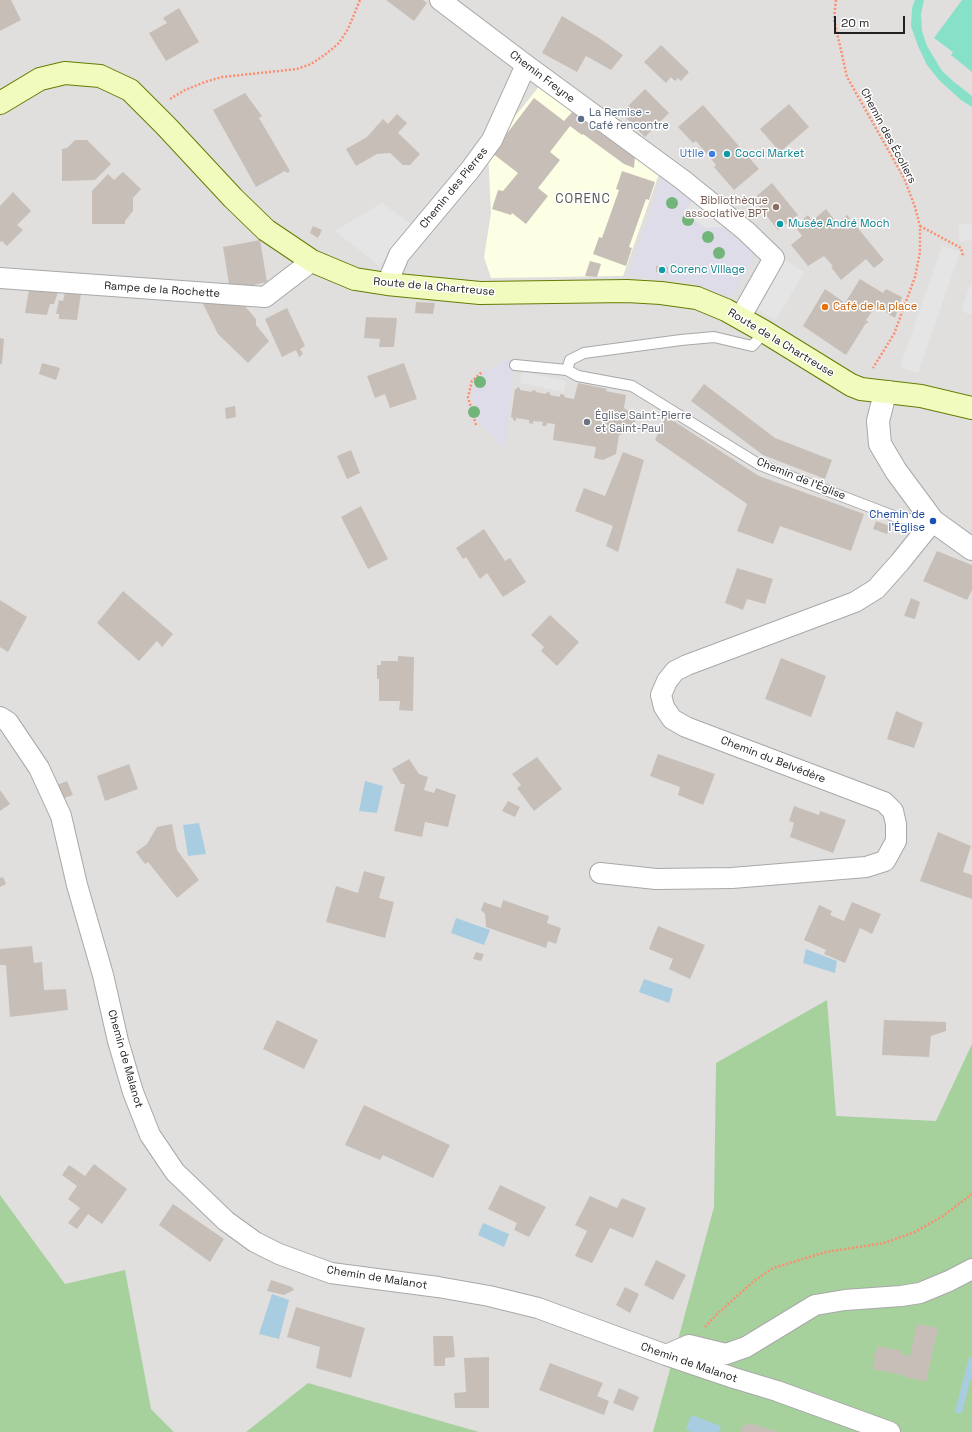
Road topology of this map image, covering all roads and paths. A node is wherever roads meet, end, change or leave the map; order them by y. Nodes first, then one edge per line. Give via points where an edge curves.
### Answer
1 (360, 0) edge
2 (440, 0) edge
3 (836, 0) edge
4 (526, 65) junction
5 (0, 103) edge
6 (151, 110) junction
7 (920, 226) junction
8 (963, 256) dead end
9 (312, 261) junction
10 (0, 278) edge
11 (387, 284) junction
12 (740, 318) junction
13 (765, 332) junction
14 (515, 364) dead end
15 (567, 370) junction
16 (482, 372) dead end
17 (861, 389) junction
18 (888, 392) junction
19 (972, 408) edge
20 (476, 425) dead end
21 (933, 521) junction
22 (972, 549) edge
23 (0, 717) edge
24 (600, 873) dead end
25 (972, 1194) edge
26 (972, 1269) edge
27 (689, 1345) junction
28 (666, 1355) junction
29 (890, 1432) edge

1 - 6 path via 348,29 338,43 311,64 297,70 222,77 185,90
2 - 4 street, Chemin Freyne
3 - 7 path, Chemin des Écoliers via 834,19 847,77 904,178
4 - 11 street, Chemin des Pierres via 492,140 399,255
4 - 12 street, Chemin Freyne via 683,180 746,231 774,258
5 - 6 main road, Route de la Chartreuse via 40,79 65,73 100,76 130,90
6 - 9 main road, Route de la Chartreuse via 266,230
7 - 8 path via 961,248
7 - 17 path, Chemin des Écoliers via 920,252 915,277 894,334
9 - 10 street, Rampe de la Rochette via 265,297
9 - 11 main road, Route de la Chartreuse via 355,279
11 - 12 main road, Route de la Chartreuse via 480,293 661,293 697,298
12 - 13 main road, Route de la Chartreuse
13 - 15 lane via 752,346 714,337 584,353 570,360
13 - 17 main road, Route de la Chartreuse via 851,386
14 - 15 lane, Chemin de l'Église
15 - 21 lane, Chemin de l'Église via 578,376 632,386 760,465 899,518
16 - 20 path via 472,381 468,397
17 - 18 main road, Route de la Chartreuse
18 - 19 main road, Route de la Chartreuse via 921,396
18 - 21 street via 878,421 880,444
21 - 22 street
21 - 24 street, Chemin du Belvédère via 876,589 855,602 686,665 675,671 661,695 664,708 672,718 686,727 884,802 893,811 896,824 896,841 885,861 866,867 732,878 656,879
23 - 28 street, Chemin de Malanot via 8,722 38,768 60,816 133,1092 150,1135 180,1177 226,1221 255,1242 279,1254 331,1273 438,1287 538,1308
25 - 27 path via 943,1216 915,1232 884,1243 826,1252 773,1268 718,1313
26 - 27 street via 920,1292 815,1305 746,1346 726,1354
27 - 28 street
28 - 29 street, Chemin de Malanot via 777,1391

